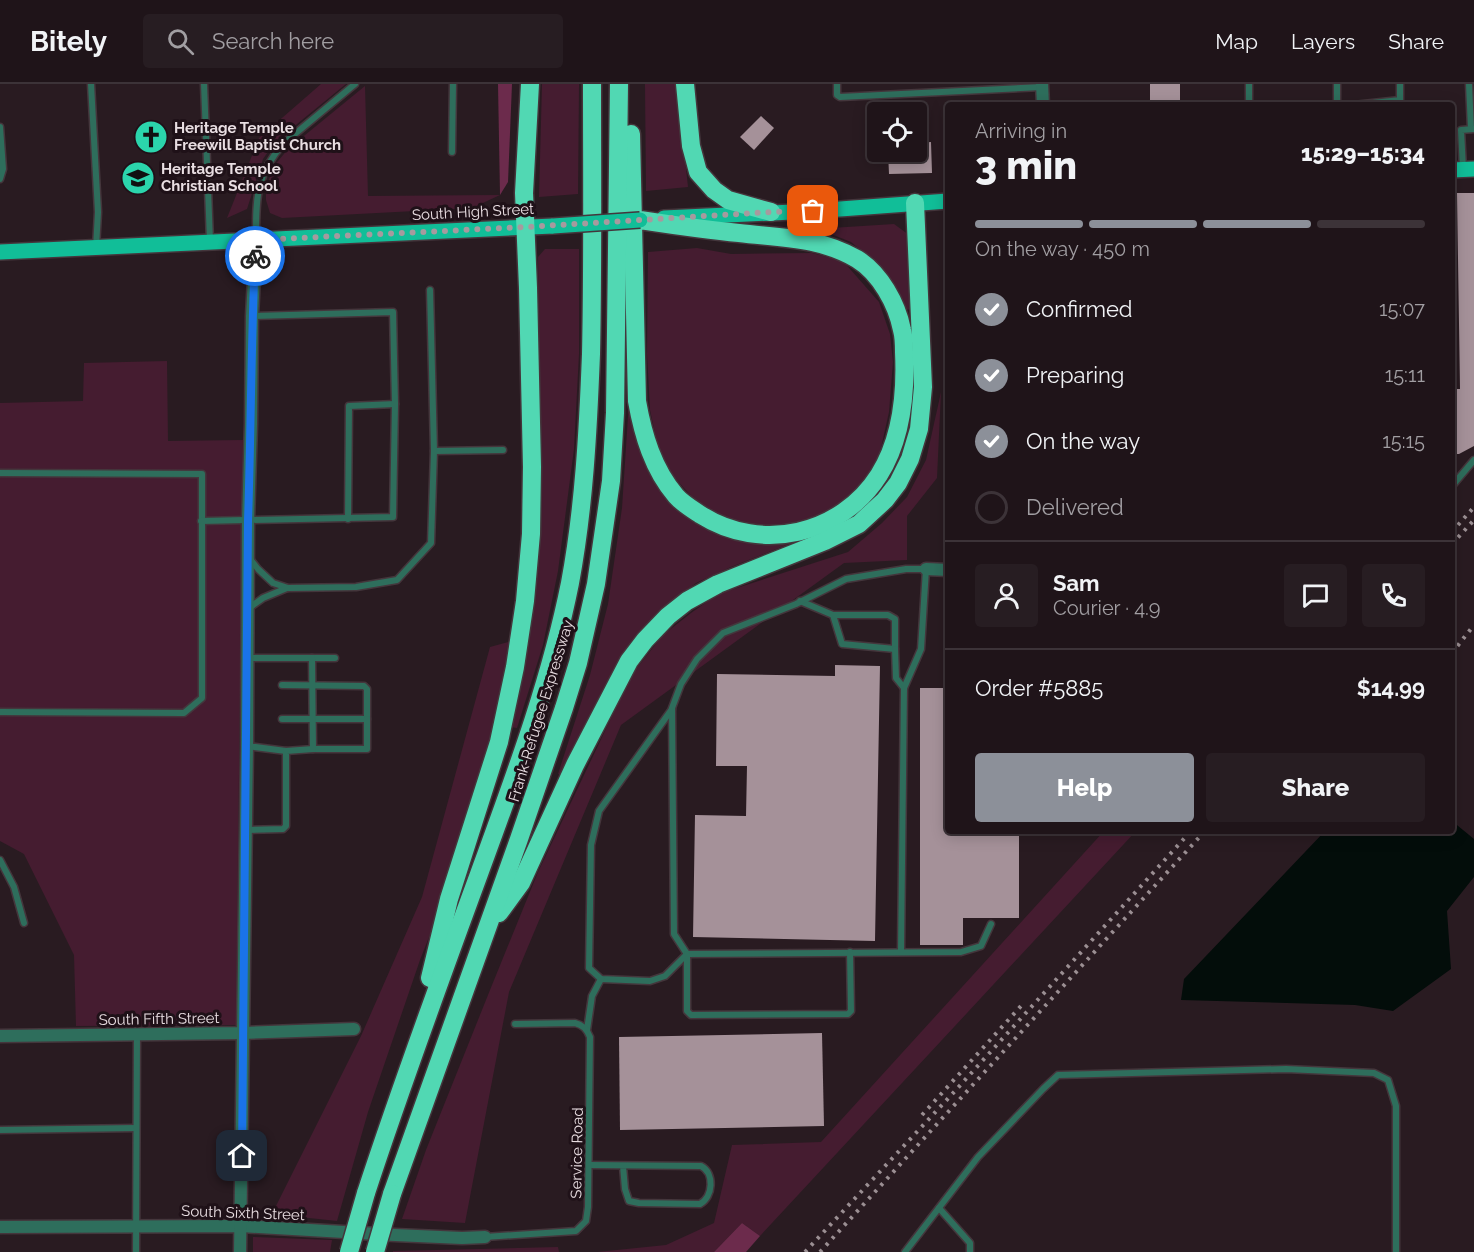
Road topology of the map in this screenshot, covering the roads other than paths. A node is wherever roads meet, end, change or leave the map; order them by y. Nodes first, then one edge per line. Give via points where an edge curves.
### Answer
1 (91, 84) edge
2 (204, 84) edge
3 (356, 84) edge
4 (453, 84) edge
5 (530, 84) edge
6 (592, 84) edge
7 (619, 84) edge
8 (630, 84) edge
9 (685, 84) edge
10 (837, 84) edge
11 (928, 84) edge
12 (1249, 84) edge
13 (1337, 84) edge
14 (1400, 84) edge
15 (1470, 84) edge
16 (1042, 85) edge
17 (929, 93) junction
18 (1043, 102) edge
19 (1250, 102) edge
20 (1337, 102) edge
21 (1382, 102) edge
22 (0, 127) edge
23 (1472, 129) edge
24 (452, 152) dead end
25 (1463, 169) edge
26 (0, 178) edge
27 (945, 201) edge
28 (915, 203) junction
29 (771, 212) junction
30 (640, 220) joint
31 (690, 222) junction
32 (526, 227) junction
33 (256, 240) junction
34 (210, 241) junction
35 (96, 248) junction
36 (0, 252) edge
37 (430, 290) dead end
38 (252, 316) junction
39 (394, 404) junction
40 (503, 450) dead end
41 (434, 451) junction
42 (1474, 460) edge
43 (0, 473) edge
44 (1455, 482) edge
45 (348, 519) junction
46 (201, 521) junction
47 (248, 521) junction
48 (248, 556) junction
49 (926, 569) junction
50 (945, 570) edge
51 (288, 588) junction
52 (800, 601) junction
53 (247, 610) junction
54 (833, 615) junction
55 (895, 649) junction
56 (247, 658) junction
57 (312, 658) junction
58 (335, 658) dead end
59 (282, 685) dead end
60 (313, 685) junction
61 (904, 688) junction
62 (672, 708) junction
63 (0, 712) edge
64 (282, 719) dead end
65 (313, 719) junction
66 (367, 719) junction
67 (247, 746) junction
68 (313, 749) junction
69 (286, 751) junction
70 (246, 830) junction
71 (0, 860) edge
72 (24, 923) dead end
73 (991, 924) dead end
74 (487, 929) junction
75 (850, 952) junction
76 (901, 952) junction
77 (687, 954) junction
78 (601, 979) junction
79 (515, 1024) dead end
80 (354, 1029) dead end
81 (587, 1030) junction
82 (243, 1033) junction
83 (137, 1034) junction
84 (0, 1036) edge
85 (410, 1062) junction
86 (136, 1128) junction
87 (0, 1130) edge
88 (589, 1165) junction
89 (623, 1166) junction
90 (939, 1208) junction
91 (136, 1226) junction
92 (241, 1226) junction
93 (0, 1227) edge
94 (485, 1237) joint
95 (136, 1252) edge
96 (240, 1252) edge
97 (349, 1252) edge
98 (375, 1252) edge
99 (905, 1252) edge
100 (970, 1252) edge
101 (1396, 1252) edge

1 - 35 lane via 98,212
2 - 34 lane
3 - 33 lane via 273,155 258,195
4 - 24 lane
5 - 32 highway
6 - 85 highway, Frank-Refugee Expressway via 589,412 570,579 524,751
7 - 74 highway, Frank-Refugee Expressway via 615,413 600,561 578,663
8 - 31 highway via 637,400 647,444 665,482 677,497 709,520 756,534 783,535 808,530 849,509 870,487 887,460 898,428 905,370 899,316 876,276 839,249 802,239
9 - 29 highway via 691,146 698,172 728,200
10 - 17 lane via 840,97
11 - 17 lane
12 - 19 lane
13 - 20 lane
14 - 21 lane via 1400,100
15 - 23 lane
16 - 17 lane
16 - 18 street
22 - 26 lane
23 - 25 lane via 1461,130
27 - 28 main road
28 - 29 main road
28 - 74 highway via 922,387 919,429 898,483 859,524 718,584 687,601 645,640 629,661 575,765 520,883
29 - 31 main road
30 - 31 highway
30 - 32 main road, South High Street, bridge
32 - 33 main road, South High Street
32 - 85 highway via 532,467 531,534 521,634 499,742 449,898
33 - 34 main road, South High Street
33 - 38 street
34 - 35 main road, South High Street
35 - 36 main road, South High Street
37 - 41 lane
38 - 39 lane via 393,312
38 - 47 street
39 - 45 lane via 393,517
39 - 45 lane via 349,406
40 - 41 lane
41 - 51 lane via 431,543 397,580 356,587
42 - 44 lane
43 - 46 lane via 202,474
45 - 47 lane
46 - 47 lane
46 - 63 lane via 202,698 184,713
47 - 48 street
48 - 51 lane via 273,583
48 - 53 street
49 - 50 street
49 - 52 lane via 906,568 846,579
49 - 61 lane via 921,650
51 - 53 lane via 263,598
52 - 54 lane
52 - 62 lane via 723,633 697,660 681,684
53 - 56 street
54 - 55 lane via 842,644
54 - 55 lane via 888,615 895,619
55 - 61 lane via 896,678
56 - 57 lane
56 - 67 street
57 - 58 lane
57 - 60 lane
59 - 60 lane
60 - 65 lane
60 - 66 lane via 364,686
61 - 76 lane
62 - 77 lane via 674,934
62 - 78 lane via 599,811 591,845 589,968
64 - 65 lane
65 - 66 lane
65 - 68 lane
66 - 68 lane via 367,749
67 - 69 lane
67 - 70 street
68 - 69 lane
69 - 70 lane via 286,826
70 - 82 street
71 - 72 lane via 14,887
73 - 76 lane via 981,946 961,952
74 - 98 highway, Frank-Refugee Expressway, bridge
75 - 76 lane
75 - 77 lane
75 - 77 lane via 848,1014 691,1015 687,1011
77 - 78 lane via 665,976 650,981
78 - 81 lane, Service Road via 592,996
79 - 81 lane via 575,1023
80 - 82 street, South Fifth Street
81 - 88 lane, Service Road
82 - 83 street, South Fifth Street
82 - 92 street
83 - 84 street, South Fifth Street
83 - 86 lane
85 - 97 highway, Frank-Refugee Expressway, bridge
86 - 87 lane
86 - 91 lane
88 - 89 lane
88 - 94 lane, Service Road via 586,1221 576,1231
89 - 89 lane via 701,1166 710,1175 710,1194 700,1204 628,1201
90 - 99 lane
90 - 100 lane via 970,1243
90 - 101 lane via 978,1157 1058,1075 1286,1069 1374,1073 1388,1080 1396,1106
91 - 92 street, South Sixth Street
91 - 93 street, South Sixth Street
91 - 95 lane
92 - 94 street, South Sixth Street
92 - 96 street

